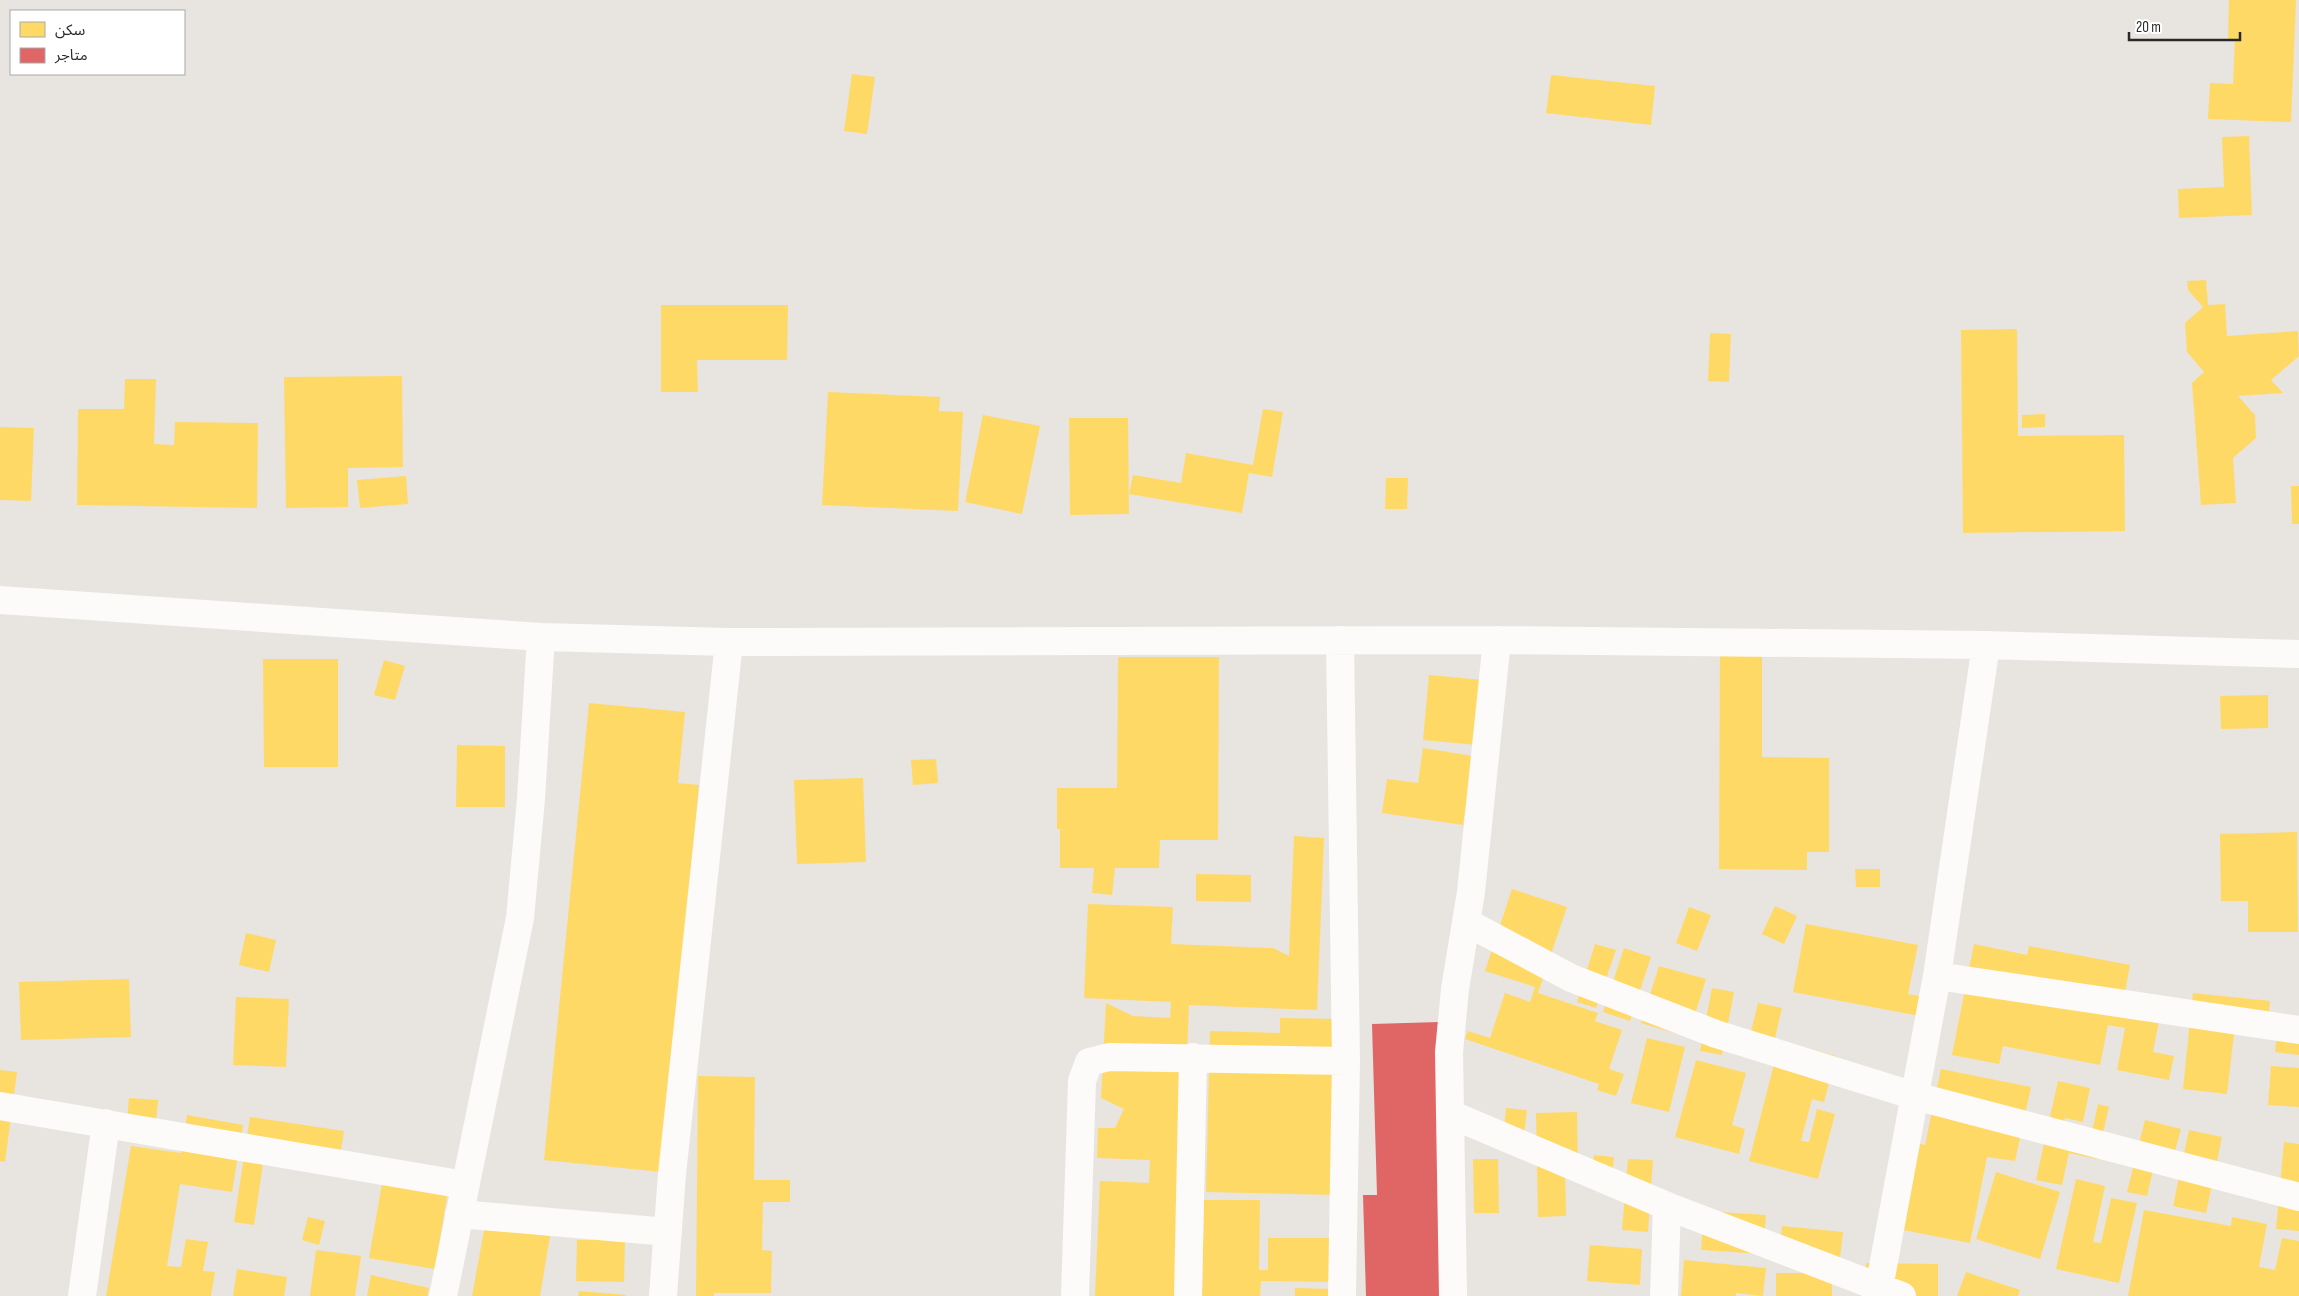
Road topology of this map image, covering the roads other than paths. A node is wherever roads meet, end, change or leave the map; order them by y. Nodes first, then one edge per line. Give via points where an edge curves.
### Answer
1 (0, 600) edge
2 (541, 637) junction
3 (1340, 640) junction
4 (1497, 640) junction
5 (728, 642) junction
6 (1986, 645) junction
7 (2299, 654) edge
8 (1466, 922) junction
9 (1937, 976) junction
10 (2299, 1030) edge
11 (1193, 1057) junction
12 (1346, 1061) junction
13 (1915, 1096) junction
14 (0, 1106) edge
15 (1450, 1114) junction
16 (106, 1123) junction
17 (465, 1185) junction
18 (2299, 1196) edge
19 (1667, 1206) junction
20 (459, 1214) junction
21 (668, 1232) junction
22 (1891, 1292) edge
23 (82, 1296) edge
24 (443, 1296) edge
25 (662, 1296) edge
26 (1075, 1296) edge
27 (1188, 1296) edge
28 (1342, 1296) edge
29 (1452, 1296) edge
30 (1664, 1296) edge

1 - 2 street
2 - 5 street
2 - 17 street via 520,918
3 - 4 street
3 - 5 street
3 - 12 street
4 - 6 street
4 - 8 street
5 - 21 street
6 - 7 street
6 - 9 street
8 - 13 street via 1571,978 1716,1034
8 - 15 street via 1449,1052
9 - 10 street
9 - 13 street
11 - 12 street
11 - 26 street via 1098,1058 1089,1062 1084,1072
11 - 27 street
12 - 28 street
13 - 18 street
13 - 22 street
14 - 16 street
15 - 19 street
15 - 29 street
16 - 17 street
16 - 23 street
17 - 20 street
19 - 22 street
19 - 30 street
20 - 21 street
20 - 24 street
21 - 25 street

